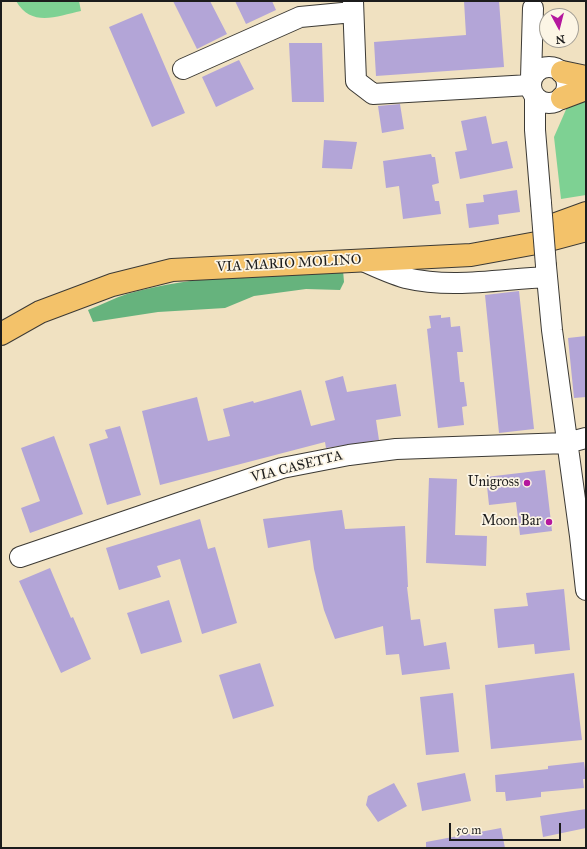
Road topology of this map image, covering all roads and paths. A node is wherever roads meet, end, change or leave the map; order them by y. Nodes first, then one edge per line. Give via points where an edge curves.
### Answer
1 (533, 4) edge
2 (353, 7) edge
3 (183, 69) dead end
4 (555, 70) junction
5 (586, 77) edge
6 (532, 87) junction
7 (586, 89) edge
8 (559, 100) junction
9 (540, 166) junction
10 (586, 213) edge
11 (586, 230) edge
12 (361, 260) junction
13 (546, 271) junction
14 (1, 317) edge
15 (1, 334) edge
16 (586, 438) edge
17 (567, 443) junction
18 (583, 535) edge
19 (20, 557) dead end
20 (586, 590) edge

1 - 4 street via 539,34
1 - 6 street
2 - 3 street via 300,17
2 - 6 street via 356,81 373,94
4 - 5 main road
4 - 6 street via 538,70
4 - 8 street via 567,82 565,94
6 - 8 street via 545,103
6 - 9 street
7 - 8 main road
8 - 9 street via 545,128
9 - 13 street, bridge
10 - 14 main road, VIA MARIO MOLINO via 550,226 471,241 170,258 102,273 34,299
11 - 12 main road, VIA MARIO MOLINO via 542,242 472,255
12 - 13 street via 391,274 424,282 456,283
12 - 15 main road, VIA MARIO MOLINO via 172,270 112,285 40,312
13 - 17 street
16 - 17 street, VIA CASETTA
17 - 18 street
17 - 19 street, VIA CASETTA via 396,449 319,460 282,468
18 - 20 street

